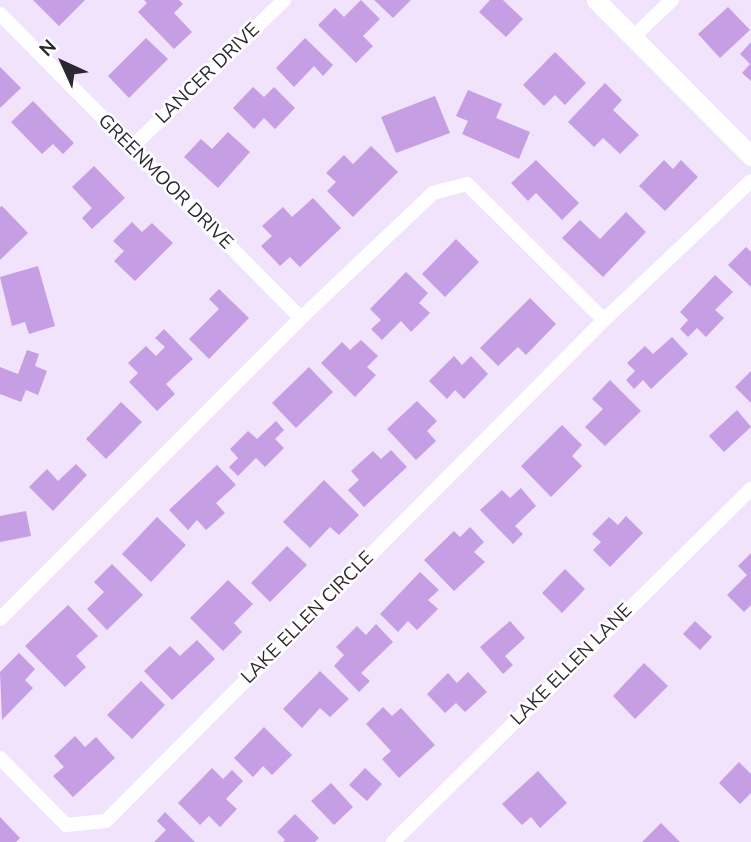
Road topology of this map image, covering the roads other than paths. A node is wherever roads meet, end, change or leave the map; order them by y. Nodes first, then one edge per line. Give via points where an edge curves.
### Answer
1 (284, 0) edge
2 (596, 0) edge
3 (672, 0) edge
4 (0, 14) edge
5 (633, 37) junction
6 (131, 148) junction
7 (751, 156) edge
8 (751, 181) edge
9 (301, 318) junction
10 (604, 320) junction
11 (751, 489) edge
12 (1, 618) edge
13 (0, 758) edge
14 (393, 842) edge

1 - 6 street, LANCER DRIVE
2 - 5 main road
3 - 5 street
4 - 6 street, GREENMOOR DRIVE
5 - 7 main road
6 - 9 street, GREENMOOR DRIVE
8 - 10 street, LAKE ELLEN CIRCLE
9 - 10 street via 433,193 467,184
9 - 12 street
10 - 13 street, LAKE ELLEN CIRCLE via 106,821 66,825
11 - 14 street, LAKE ELLEN LANE

